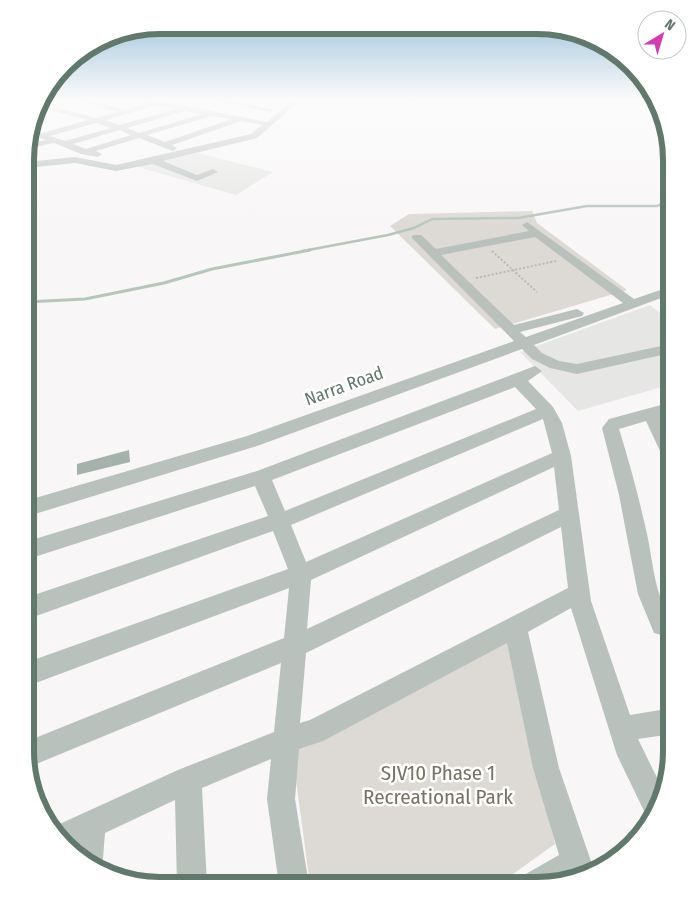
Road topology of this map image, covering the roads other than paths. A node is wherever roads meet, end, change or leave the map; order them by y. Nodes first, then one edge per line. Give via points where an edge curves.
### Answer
1 (60, 142) edge
2 (73, 142) edge
3 (96, 142) edge
4 (121, 142) edge
5 (124, 142) edge
6 (156, 142) edge
7 (173, 142) edge
8 (203, 142) edge
9 (232, 142) edge
10 (64, 144) junction
11 (164, 145) junction
12 (35, 146) edge
13 (106, 146) junction
14 (138, 147) dead end
15 (74, 148) junction
16 (173, 148) junction
17 (86, 152) junction
18 (57, 155) junction
19 (114, 155) junction
20 (34, 156) edge
21 (154, 161) junction
22 (34, 164) edge
23 (213, 172) dead end
24 (528, 225) dead end
25 (537, 233) junction
26 (417, 237) dead end
27 (432, 253) junction
28 (663, 293) edge
29 (630, 305) junction
30 (510, 330) junction
31 (522, 342) junction
32 (660, 351) dead end
33 (547, 411) junction
34 (661, 411) edge
35 (562, 456) junction
36 (261, 477) junction
37 (34, 506) edge
38 (569, 514) junction
39 (279, 521) junction
40 (34, 548) edge
41 (301, 574) junction
42 (579, 593) junction
43 (34, 606) edge
44 (515, 625) junction
45 (663, 625) edge
46 (294, 644) junction
47 (34, 672) edge
48 (663, 722) edge
49 (620, 729) junction
50 (288, 739) junction
51 (34, 752) edge
52 (188, 780) junction
53 (653, 800) edge
54 (91, 824) junction
55 (67, 836) edge
56 (89, 856) edge
57 (578, 869) edge
58 (564, 874) edge
59 (192, 877) edge
60 (293, 877) edge

1 - 10 street
2 - 10 street
3 - 15 street
4 - 13 street
5 - 14 street
6 - 11 street
7 - 11 street
8 - 16 street
9 - 21 street
10 - 15 street
11 - 16 street
12 - 18 street
13 - 17 street
13 - 19 street
15 - 17 street
16 - 19 street via 124,160
17 - 18 street
17 - 19 street
18 - 20 street
21 - 22 street via 121,168 83,160
21 - 23 street via 197,178
24 - 25 street
25 - 27 street
25 - 29 street
26 - 27 street
27 - 30 street
28 - 29 street, Narra Road
29 - 30 street via 611,306
29 - 31 street, Narra Road
30 - 31 street
31 - 32 street via 546,361 577,369
31 - 37 street, Narra Road via 251,441
33 - 35 street via 554,423
33 - 36 street via 526,376
33 - 39 street
34 - 45 street via 615,423 610,428 624,471 648,589
35 - 38 street
35 - 41 street
36 - 39 street
36 - 40 street
38 - 42 street
38 - 46 street via 316,637
39 - 41 street
39 - 43 street
41 - 46 street
41 - 47 street
42 - 44 street
42 - 49 street
44 - 50 street via 314,732
44 - 57 street via 546,768
46 - 50 street
46 - 51 street
48 - 49 street
49 - 53 street
50 - 52 street
50 - 60 street via 281,799
52 - 54 street
52 - 59 street
54 - 55 street
54 - 56 street
57 - 58 street

